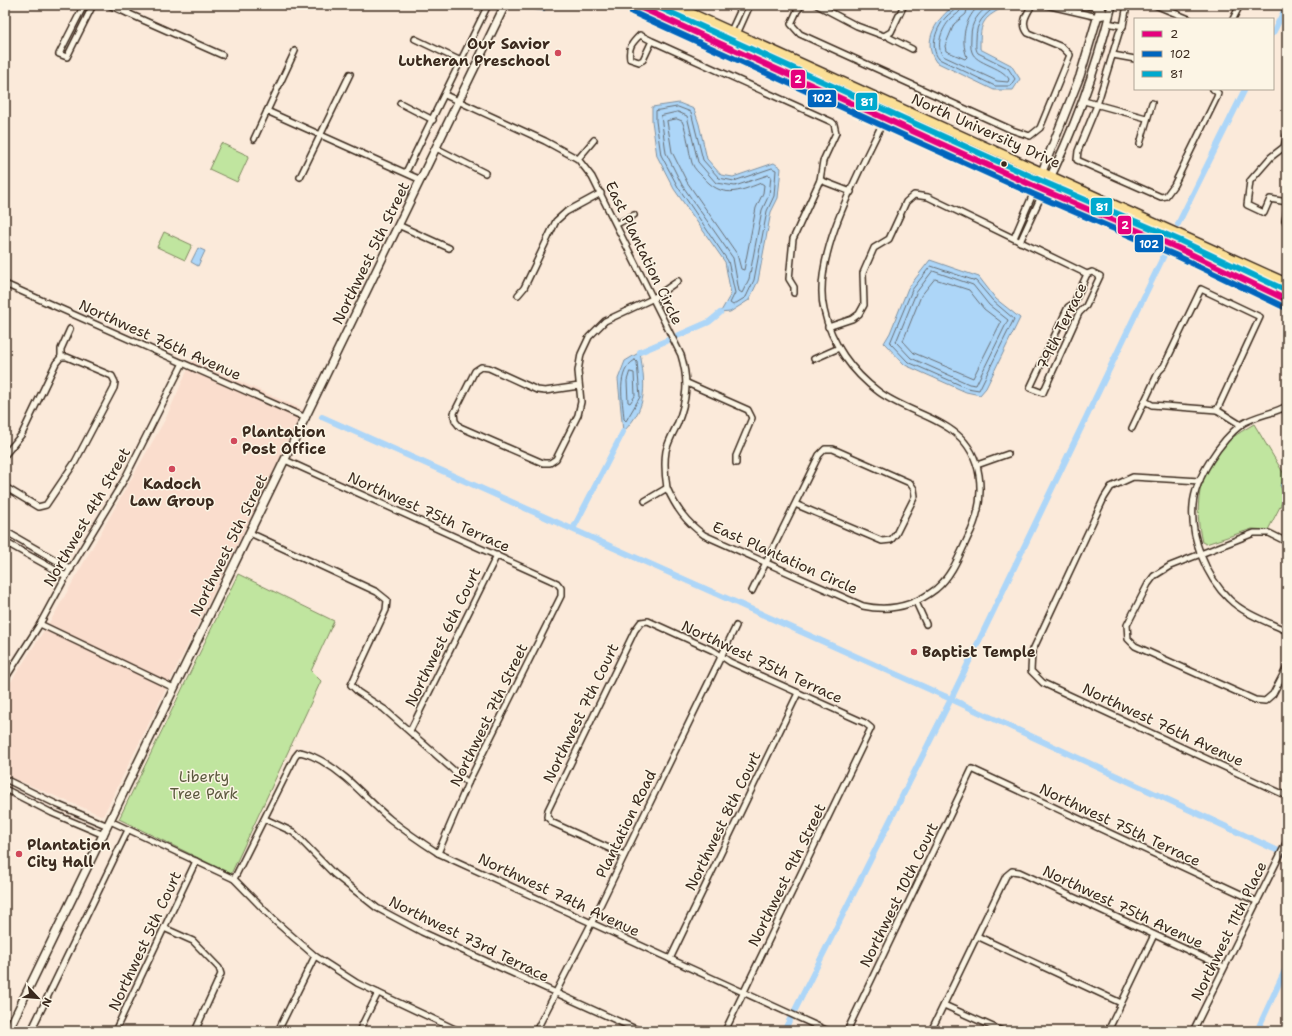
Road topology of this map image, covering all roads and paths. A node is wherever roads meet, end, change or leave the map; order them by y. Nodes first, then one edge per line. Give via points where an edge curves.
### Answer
1 (84, 5) edge
2 (92, 5) edge
3 (109, 5) edge
4 (130, 5) edge
5 (488, 5) edge
6 (505, 5) edge
7 (635, 5) edge
8 (673, 5) edge
9 (742, 5) edge
10 (802, 5) edge
11 (817, 5) edge
12 (904, 5) edge
13 (1032, 5) edge
14 (1047, 5) edge
15 (1085, 5) edge
16 (1112, 5) edge
17 (1127, 5) edge
18 (1155, 5) edge
19 (1240, 5) edge
20 (749, 7) edge
21 (1100, 7) edge
22 (126, 13) junction
23 (1109, 15) junction
24 (1098, 18) junction
25 (1187, 18) edge
26 (1234, 18) edge
27 (76, 21) junction
28 (1107, 23) junction
29 (83, 24) junction
30 (1123, 26) junction
31 (734, 32) junction
32 (887, 35) junction
33 (415, 39) dead end
34 (713, 40) junction
35 (652, 41) junction
36 (912, 49) dead end
37 (295, 51) dead end
38 (1113, 54) junction
39 (222, 55) dead end
40 (1134, 59) edge
41 (461, 61) junction
42 (350, 74) dead end
43 (1215, 90) edge
44 (445, 95) junction
45 (460, 101) junction
46 (1084, 101) junction
47 (400, 103) dead end
48 (1152, 103) dead end
49 (1097, 105) junction
50 (267, 111) junction
51 (908, 111) junction
52 (885, 118) junction
53 (1146, 118) junction
54 (433, 120) junction
55 (1287, 133) edge
56 (319, 135) junction
57 (254, 139) dead end
58 (594, 140) dead end
59 (1140, 144) dead end
60 (436, 148) junction
61 (578, 159) junction
62 (406, 172) junction
63 (1042, 172) junction
64 (486, 173) dead end
65 (1051, 176) junction
66 (300, 177) dead end
67 (421, 180) junction
68 (820, 180) junction
69 (1040, 188) junction
70 (851, 192) junction
71 (601, 194) junction
72 (1287, 202) edge
73 (1287, 210) edge
74 (634, 215) dead end
75 (1287, 222) edge
76 (617, 224) junction
77 (398, 225) junction
78 (1014, 238) junction
79 (1020, 242) junction
80 (449, 248) dead end
81 (1087, 274) junction
82 (678, 281) dead end
83 (5, 284) edge
84 (1287, 284) edge
85 (1269, 291) junction
86 (794, 293) dead end
87 (518, 295) dead end
88 (1287, 295) edge
89 (652, 298) junction
90 (1287, 300) edge
91 (828, 327) junction
92 (70, 329) dead end
93 (839, 348) junction
94 (61, 357) junction
95 (814, 359) dead end
96 (184, 363) junction
97 (687, 383) junction
98 (579, 386) junction
99 (1145, 401) junction
100 (1285, 407) edge
101 (1217, 410) junction
102 (1287, 414) edge
103 (306, 418) junction
104 (1241, 425) junction
105 (1132, 428) dead end
106 (1008, 454) dead end
107 (5, 455) edge
108 (285, 460) junction
109 (736, 463) dead end
110 (977, 465) junction
111 (1200, 481) junction
112 (5, 488) edge
113 (667, 488) junction
114 (645, 501) dead end
115 (795, 504) junction
116 (5, 531) edge
117 (250, 533) junction
118 (5, 542) edge
119 (1287, 542) edge
120 (1201, 554) junction
121 (497, 555) junction
122 (765, 564) junction
123 (71, 568) junction
124 (66, 576) junction
125 (561, 588) joint
126 (752, 591) dead end
127 (916, 602) junction
128 (641, 622) joint
129 (40, 624) junction
130 (926, 624) dead end
131 (736, 626) dead end
132 (1287, 631) edge
133 (721, 657) junction
134 (1287, 667) edge
135 (5, 679) edge
136 (174, 688) junction
137 (798, 693) junction
138 (871, 728) joint
139 (410, 730) junction
140 (972, 769) joint
141 (5, 779) edge
142 (468, 783) junction
143 (5, 789) edge
144 (1287, 796) edge
145 (264, 819) junction
146 (109, 823) junction
147 (128, 830) junction
148 (104, 835) junction
149 (1286, 844) edge
150 (438, 853) junction
151 (624, 855) junction
152 (196, 861) junction
153 (234, 879) junction
154 (1258, 902) junction
155 (591, 924) junction
156 (164, 928) junction
157 (1154, 935) junction
158 (977, 936) junction
159 (314, 956) junction
160 (670, 959) junction
161 (1224, 967) junction
162 (743, 992) junction
163 (378, 993) junction
164 (556, 994) junction
165 (1122, 1003) junction
166 (944, 1005) junction
167 (446, 1025) junction
168 (8, 1031) edge
169 (31, 1031) edge
170 (115, 1031) edge
171 (194, 1031) edge
172 (278, 1031) edge
173 (359, 1031) edge
174 (444, 1031) edge
175 (459, 1031) edge
176 (536, 1031) edge
177 (640, 1031) edge
178 (725, 1031) edge
179 (828, 1031) edge
180 (847, 1031) edge
181 (931, 1031) edge
182 (1002, 1031) edge
183 (1108, 1031) edge
184 (1193, 1031) edge

1 - 27 street
2 - 29 street
3 - 22 street
4 - 22 street
5 - 41 street
6 - 45 street, Northwest 5th Street
7 - 34 main road, North University Drive
8 - 31 main road, North University Drive
9 - 20 street
9 - 31 street
10 - 13 street via 791,24 800,34 1030,136 1040,128 1070,55 1062,47 1028,33 1024,20
11 - 32 street via 857,26 878,35
12 - 32 street via 891,32
14 - 24 street
15 - 21 street
16 - 23 street
17 - 30 street
18 - 25 street
19 - 26 street
20 - 31 street
21 - 23 street
21 - 24 street
22 - 39 street
23 - 24 street
23 - 28 street
24 - 63 street via 1080,76
27 - 29 street
27 - 29 street via 60,54 67,57
28 - 30 street
28 - 46 street
30 - 38 street
31 - 34 main road
31 - 51 main road, North University Drive
32 - 36 street
33 - 41 street
34 - 52 main road, North University Drive
35 - 35 street via 643,60 639,62 630,59 628,50 640,35
35 - 68 street via 832,122 836,126 836,133 823,160
37 - 50 street
38 - 40 street
38 - 49 street
41 - 44 street
42 - 56 street
43 - 49 street via 1218,93 1217,97 1174,185 1166,196 1161,197 1077,160
44 - 45 street, East Plantation Circle
44 - 54 street
45 - 60 street, Northwest 5th Street
45 - 61 street, East Plantation Circle
46 - 49 street
46 - 65 street
47 - 54 street
48 - 53 street
49 - 53 street
50 - 56 street
50 - 57 street
51 - 52 street via 894,113
51 - 63 main road, North University Drive
52 - 69 main road, North University Drive
52 - 70 street, East Plantation Circle
53 - 59 street
54 - 62 street
55 - 72 street via 1284,147 1271,157 1250,181 1247,205 1264,212 1270,199
56 - 62 street
56 - 66 street
58 - 61 street
60 - 64 street
60 - 67 street, Northwest 5th Street
61 - 71 street, East Plantation Circle
62 - 67 street
63 - 65 main road, North University Drive
63 - 69 street
65 - 69 street
65 - 84 main road, North University Drive
67 - 77 street, Northwest 5th Street
68 - 70 street
68 - 86 street via 793,239 789,279 794,287
69 - 78 street
69 - 79 street
69 - 85 main road, North University Drive
70 - 91 street, East Plantation Circle via 830,243 824,270 822,294
71 - 76 street, East Plantation Circle
71 - 87 street via 566,212 556,221 524,288
73 - 75 street
74 - 76 street
76 - 89 street, East Plantation Circle
77 - 80 street
77 - 103 street, Northwest 5th Street
78 - 79 street
78 - 91 street via 928,197 914,195 906,202 889,239 874,248 863,273 864,304 859,314
79 - 81 street
81 - 81 street, 79th Terrace via 1074,303 1068,307 1030,388 1043,393 1079,313 1086,306 1100,276 1092,272
82 - 89 street
83 - 96 street, Northwest 76th Avenue
85 - 88 main road via 1275,290
85 - 90 main road, North University Drive
89 - 97 street, East Plantation Circle via 681,355
89 - 98 street via 605,321 589,337 581,354
91 - 93 street, East Plantation Circle
92 - 94 street via 61,349
93 - 95 street
93 - 110 street, East Plantation Circle via 853,368 880,393 940,422 957,434 970,449
94 - 107 street via 22,434
94 - 112 street via 67,357 112,376 114,388 75,462 46,505 38,507
96 - 103 street, Northwest 76th Avenue
96 - 123 street, Northwest 4th Street via 124,480
97 - 109 street via 748,410 752,418 736,456
97 - 113 street, East Plantation Circle via 683,410 666,450 664,469
98 - 98 street via 581,402 578,415 556,459 550,463 543,463 460,427 455,421 454,413 475,371 481,367 489,368 537,390
99 - 101 street via 1152,405
99 - 101 street via 1201,289 1260,317
99 - 105 street
100 - 102 street
100 - 104 street via 1254,417
101 - 104 street
103 - 108 street, Northwest 5th Street
104 - 111 street via 1215,453
106 - 110 street
108 - 117 street, Northwest 5th Street
108 - 121 street, Northwest 75th Terrace
110 - 127 street, East Plantation Circle via 981,486 976,520 952,570 941,585
111 - 120 street via 1193,504 1193,521
111 - 144 street, Northwest 76th Avenue via 1133,477 1111,487 1032,652 1031,672 1043,683
113 - 114 street
113 - 122 street, East Plantation Circle via 675,506 691,526 704,535
115 - 115 street via 818,455 825,449 832,449 910,483 915,496 896,534 891,540 882,541
115 - 122 street
116 - 123 street
117 - 136 street, Northwest 5th Street
117 - 139 street via 377,592 387,600 386,610 351,685
118 - 124 street
119 - 120 street via 1269,533 1254,533
120 - 132 street via 1215,584 1229,600
120 - 134 street via 1170,566 1154,576 1128,625 1128,639 1135,646 1255,700 1265,701 1273,694
121 - 125 street, Northwest 75th Terrace via 557,583
121 - 139 street, Northwest 6th Court
122 - 126 street
122 - 127 street, East Plantation Circle via 878,610
123 - 124 street, Northwest 4th Street
124 - 129 street, Northwest 4th Street
125 - 142 street, Northwest 7th Street via 561,596
127 - 130 street
128 - 133 street, Northwest 75th Terrace via 648,622 714,651
128 - 151 street, Northwest 7th Court via 548,810 548,817 553,823
129 - 135 street, Northwest 4th Street
129 - 136 street
131 - 133 street, Plantation Road
133 - 137 street, Northwest 75th Terrace
133 - 151 street, Plantation Road
136 - 146 street, Northwest 5th Street
137 - 138 street, Northwest 75th Terrace
137 - 160 street, Northwest 8th Court
138 - 162 street, Northwest 9th Street
139 - 142 street
140 - 154 street, Northwest 75th Terrace
140 - 180 street, Northwest 10th Court
141 - 146 street via 56,804
142 - 150 street, Northwest 7th Street
143 - 148 street
145 - 150 street, Northwest 74th Avenue via 295,757 299,752 306,753 354,783 389,818
145 - 153 street
145 - 164 street, Northwest 73rd Terrace via 293,832 334,874 377,908 422,932
146 - 147 street
146 - 148 street, Northwest 5th Street
147 - 152 street
147 - 169 street
148 - 168 street, Northwest 5th Street
149 - 154 street, Northwest 11th Place
150 - 155 street, Northwest 74th Avenue
151 - 155 street, Plantation Road
152 - 153 street
152 - 156 street, Northwest 5th Court
153 - 159 street
154 - 161 street, Northwest 11th Place
155 - 160 street, Northwest 74th Avenue
155 - 164 street, Plantation Road
156 - 170 street, Northwest 5th Court
156 - 171 street via 193,940 220,968 222,974
157 - 158 street, Northwest 75th Avenue via 1012,871 1006,876
157 - 161 street, Northwest 75th Avenue
157 - 165 street
158 - 165 street
158 - 166 street
159 - 163 street
159 - 172 street
160 - 162 street, Northwest 74th Avenue
161 - 184 street, Northwest 11th Place
162 - 178 street, Northwest 9th Street
162 - 179 street, Northwest 74th Avenue
163 - 167 street
163 - 173 street
164 - 176 street, Plantation Road
164 - 177 street, Northwest 73rd Terrace
165 - 183 street
166 - 181 street
166 - 182 street
167 - 174 street
167 - 175 street

